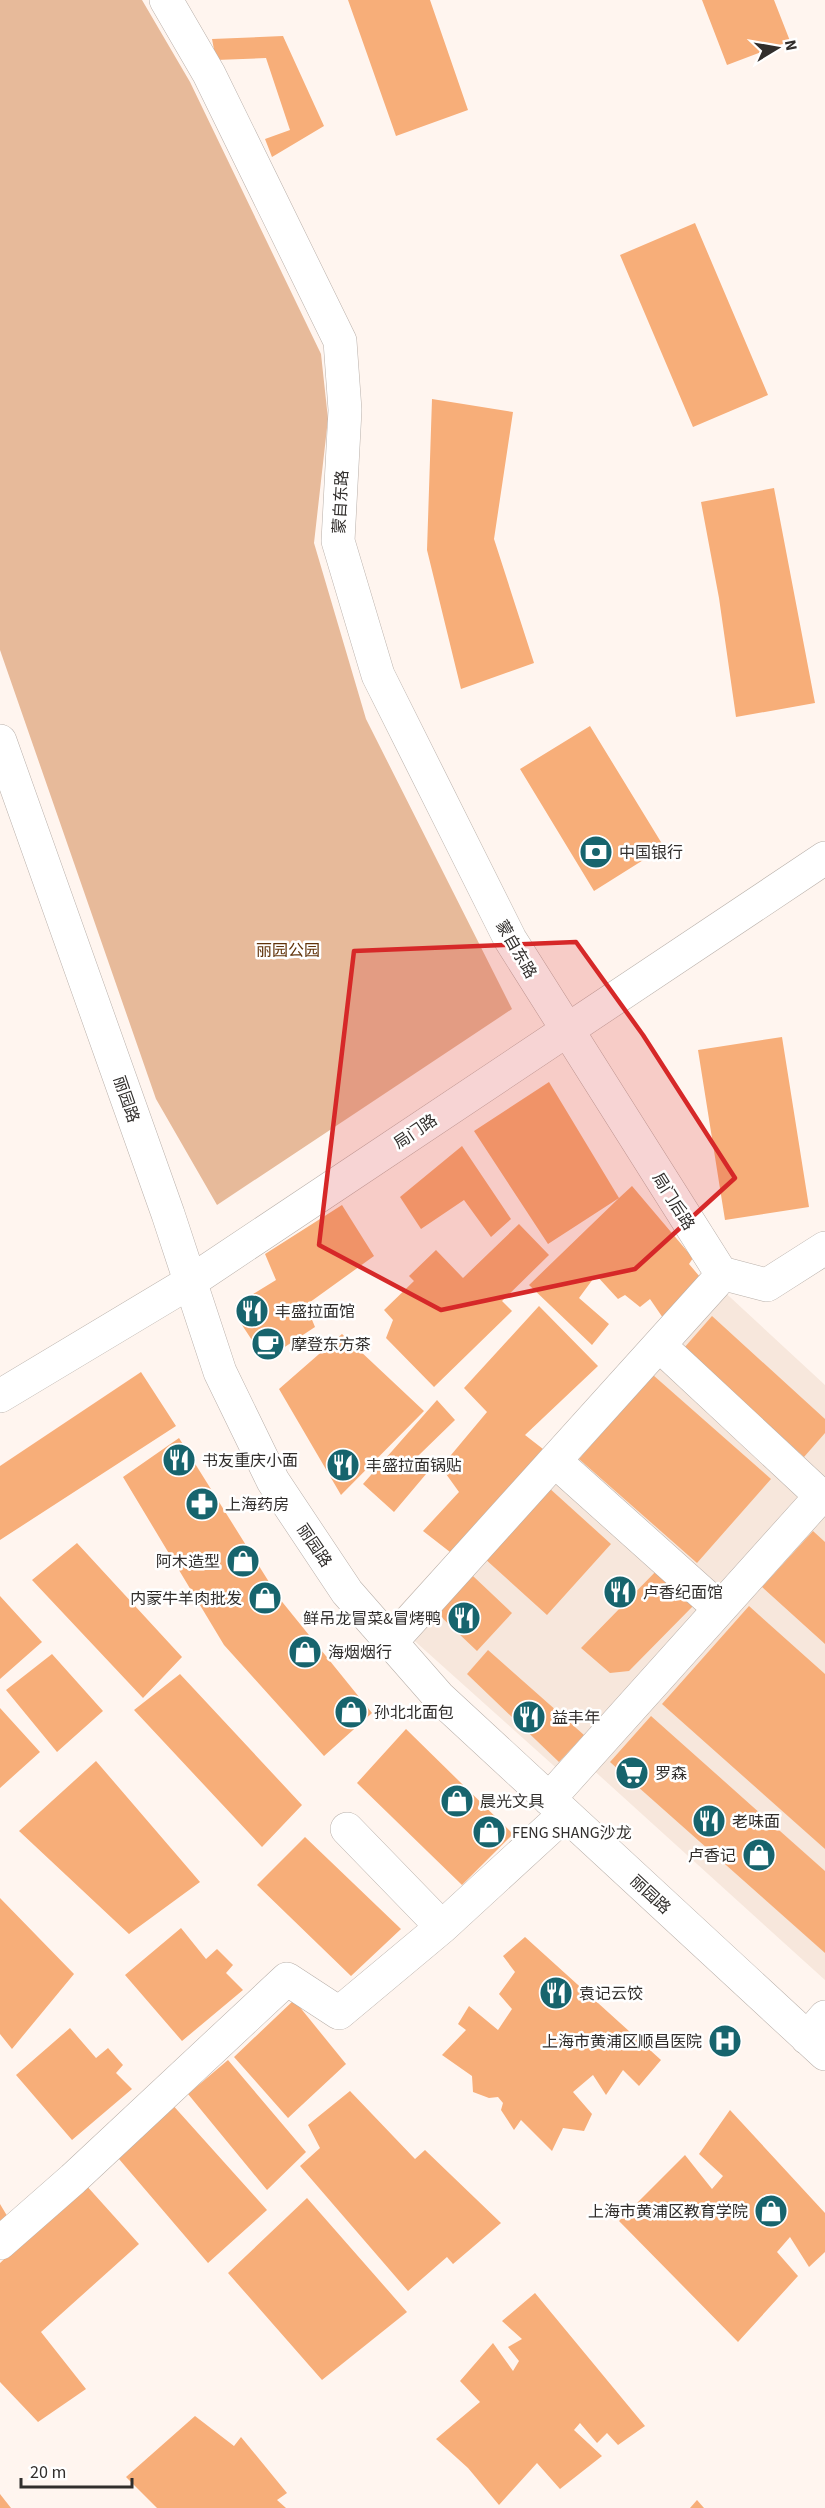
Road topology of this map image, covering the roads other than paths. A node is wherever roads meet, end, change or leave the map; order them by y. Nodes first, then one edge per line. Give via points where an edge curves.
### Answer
1 (166, 0) edge
2 (0, 741) edge
3 (825, 858) edge
4 (566, 1029) junction
5 (825, 1248) edge
6 (720, 1273) junction
7 (190, 1282) junction
8 (659, 1345) junction
9 (0, 1396) edge
10 (555, 1461) junction
11 (719, 1608) junction
12 (391, 1642) junction
13 (557, 1807) junction
14 (347, 1829) dead end
15 (442, 1927) junction
16 (819, 2036) edge
17 (0, 2243) edge

1 - 4 street, 蒙自东路 via 209,74 340,341 345,410 338,541 378,675 510,939
2 - 7 street, 丽园路
3 - 4 street, 局门路
4 - 6 street, 局门后路
4 - 7 street, 局门路
5 - 6 street via 767,1285
6 - 8 street
7 - 9 street, 局门路
7 - 12 street, 丽园路 via 220,1372 273,1481 347,1592
8 - 10 street
8 - 11 street via 821,1496
10 - 11 street
10 - 12 street
11 - 13 street
12 - 13 street, 丽园路 via 439,1697
13 - 15 street
13 - 16 street, 丽园路
14 - 15 street
15 - 17 street via 339,2013 287,1979

